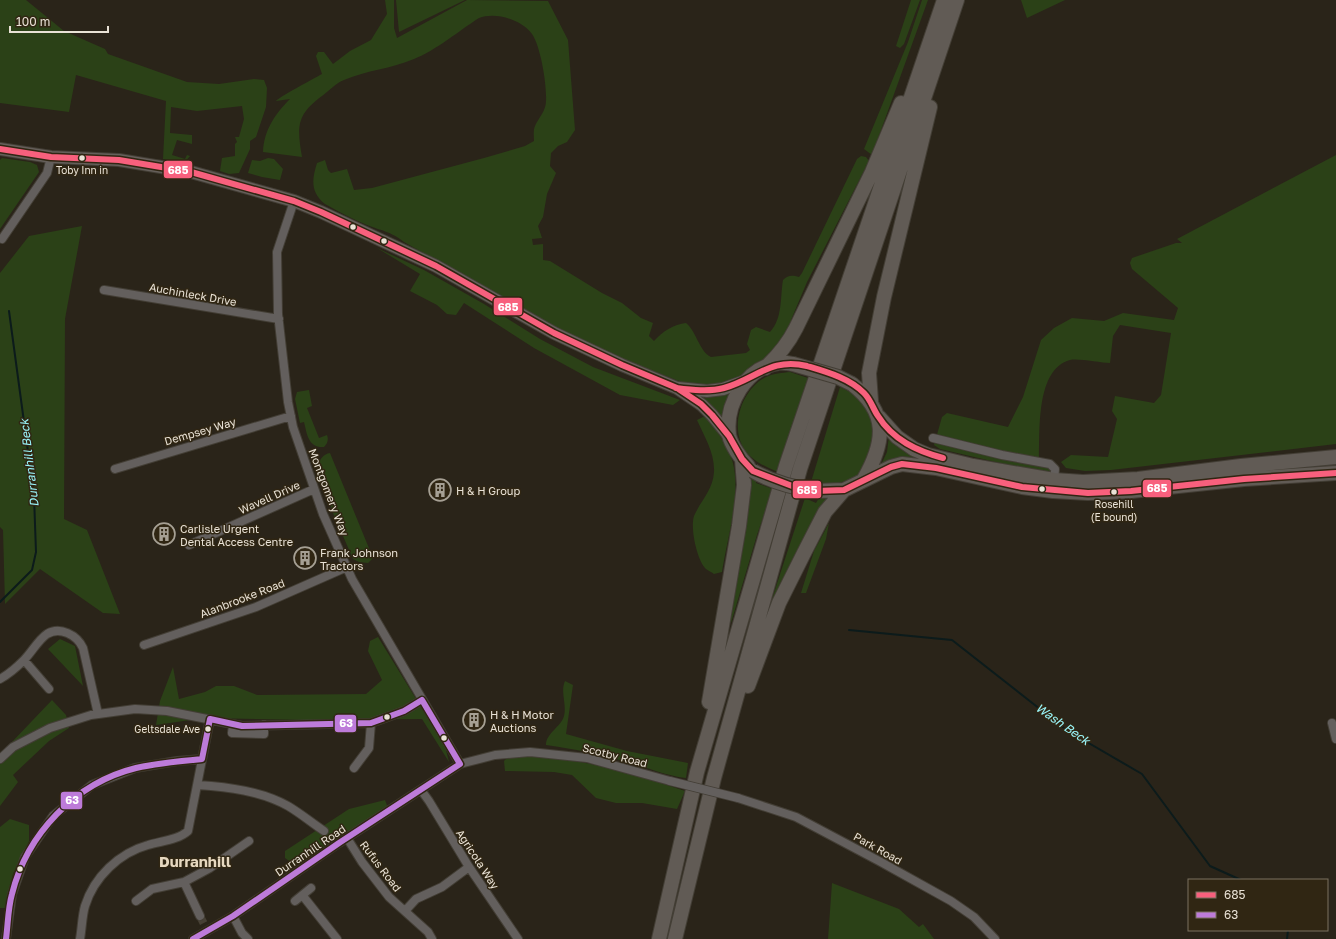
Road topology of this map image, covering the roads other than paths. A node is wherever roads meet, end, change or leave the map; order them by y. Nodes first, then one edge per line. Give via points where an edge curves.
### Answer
1 (949, 4) edge
2 (0, 149) edge
3 (21, 152) junction
4 (0, 155) edge
5 (51, 157) junction
6 (294, 201) junction
7 (2, 239) dead end
8 (104, 290) dead end
9 (279, 319) junction
10 (765, 368) junction
11 (745, 381) junction
12 (677, 388) junction
13 (871, 401) junction
14 (291, 416) junction
15 (878, 417) junction
16 (729, 436) junction
17 (933, 438) dead end
18 (1336, 457) edge
19 (742, 459) junction
20 (115, 469) dead end
21 (1336, 473) edge
22 (864, 479) junction
23 (1053, 486) junction
24 (314, 489) junction
25 (844, 490) junction
26 (189, 545) dead end
27 (347, 567) junction
28 (144, 646) dead end
29 (24, 660) junction
30 (0, 679) edge
31 (49, 690) dead end
32 (422, 700) junction
33 (98, 714) junction
34 (210, 719) junction
35 (371, 723) junction
36 (1332, 723) dead end
37 (1336, 739) edge
38 (0, 759) edge
39 (202, 759) junction
40 (460, 764) junction
41 (354, 768) dead end
42 (697, 772) junction
43 (714, 778) junction
44 (198, 785) junction
45 (421, 790) junction
46 (738, 798) joint
47 (324, 831) dead end
48 (347, 838) junction
49 (249, 841) dead end
50 (468, 867) junction
51 (184, 882) junction
52 (311, 888) dead end
53 (303, 896) junction
54 (136, 901) dead end
55 (295, 901) dead end
56 (405, 911) junction
57 (200, 916) tunnel mouth
58 (233, 916) junction
59 (6, 939) edge
60 (80, 939) edge
61 (192, 939) edge
62 (248, 939) edge
63 (337, 939) edge
64 (432, 939) edge
65 (518, 939) edge
66 (659, 939) edge
67 (675, 939) edge
68 (995, 939) edge

1 - 10 highway via 872,172 788,343
1 - 13 highway via 869,373
1 - 42 highway via 786,466
1 - 43 highway via 800,469
2 - 3 main road
3 - 4 main road via 9,156
3 - 5 main road
5 - 6 main road via 119,160 157,165
5 - 7 street via 47,173
6 - 9 street, Montgomery Way via 277,252
6 - 12 main road via 436,266 554,333
8 - 9 street, Auchinleck Drive
9 - 14 street, Montgomery Way
10 - 11 highway
10 - 13 highway, bridge via 778,363 793,364 838,377 852,384
11 - 12 main road via 723,389 707,391
11 - 16 highway via 734,400 729,418
12 - 16 main road via 702,404
13 - 15 highway
14 - 20 street, Dempsey Way
14 - 24 street, Montgomery Way
15 - 22 highway via 880,438 874,460
15 - 23 highway via 897,437 928,455
16 - 19 highway
17 - 23 street via 1050,464 1055,468
18 - 23 highway via 1241,466 1138,480
19 - 25 highway, bridge via 753,471 800,489
19 - 42 highway via 744,485 740,526
21 - 23 highway via 1088,493
22 - 23 highway via 891,467 912,464
22 - 25 highway
24 - 26 street, Wavell Drive
24 - 27 street, Montgomery Way
25 - 43 highway via 825,512 779,603
27 - 28 street, Alanbrooke Road via 256,607
27 - 32 street, Montgomery Way via 352,580
29 - 30 street
29 - 31 street
29 - 33 street via 48,634 70,634 83,648
32 - 35 street via 404,711
32 - 40 street, Montgomery Way
33 - 34 street via 136,709 167,711
33 - 38 street via 50,728 13,747
34 - 35 street via 242,726
34 - 39 street
35 - 41 street via 369,748
36 - 37 street
39 - 44 street
39 - 59 street via 135,768 92,785 53,816 25,857 12,894
40 - 45 street, Durranhill Road
40 - 46 street, Scotby Road, bridge via 530,752 587,758
42 - 66 highway
43 - 67 highway
44 - 47 street via 259,794 288,806
44 - 60 street via 190,827 185,833 137,848 110,866 94,884 84,906
45 - 48 street, Durranhill Road
45 - 50 street, Agricola Way
46 - 68 street, Park Road via 796,817 879,861 965,910
48 - 56 street, Rufus Road via 389,898
48 - 58 street, Durranhill Road
49 - 51 street via 210,868
50 - 56 street via 442,887 416,898
50 - 65 street, Agricola Way
51 - 54 street via 152,889
51 - 57 street
52 - 53 street
53 - 55 street
53 - 63 street
56 - 64 street, Rufus Road
58 - 61 street, Durranhill Road via 206,928
58 - 62 street

